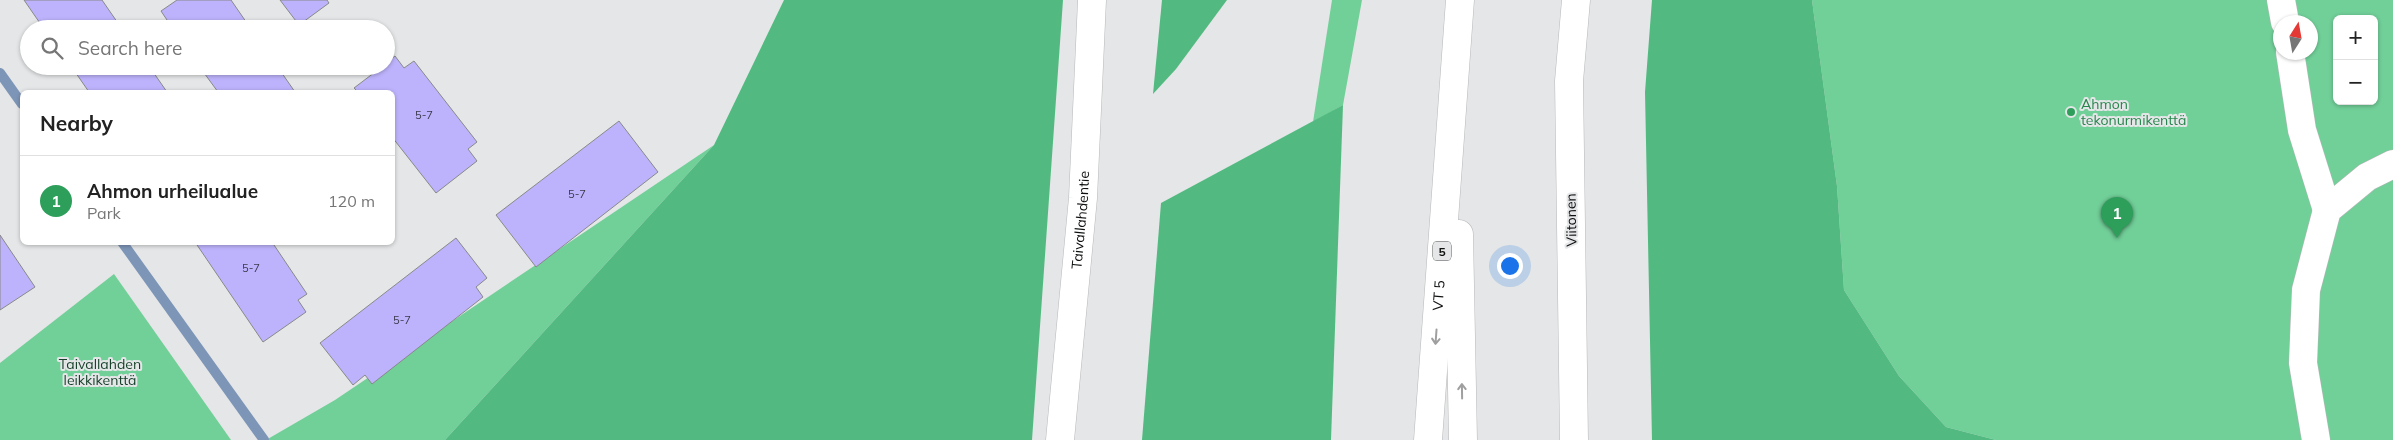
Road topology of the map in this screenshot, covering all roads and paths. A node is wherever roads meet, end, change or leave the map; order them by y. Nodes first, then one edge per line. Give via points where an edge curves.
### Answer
1 (1092, 0) edge
2 (1460, 0) edge
3 (1576, 0) edge
4 (2281, 0) edge
5 (2284, 15) edge
6 (2291, 60) edge
7 (1456, 62) junction
8 (2393, 164) edge
9 (2327, 210) junction
10 (1060, 440) edge
11 (1428, 440) edge
12 (1463, 440) edge
13 (1574, 440) edge
14 (2316, 440) edge

1 - 10 main road, Taivallahdentie via 1083,198
2 - 7 main road, VT 5 / 5
3 - 13 main road, Viitonen via 1569,81
4 - 5 main road
6 - 9 main road via 2302,130
7 -> 11 main road, VT 5 / 5
12 -> 7 main road, VT 5 / 5
8 - 9 main road via 2367,176
9 - 14 main road via 2306,290 2303,363

